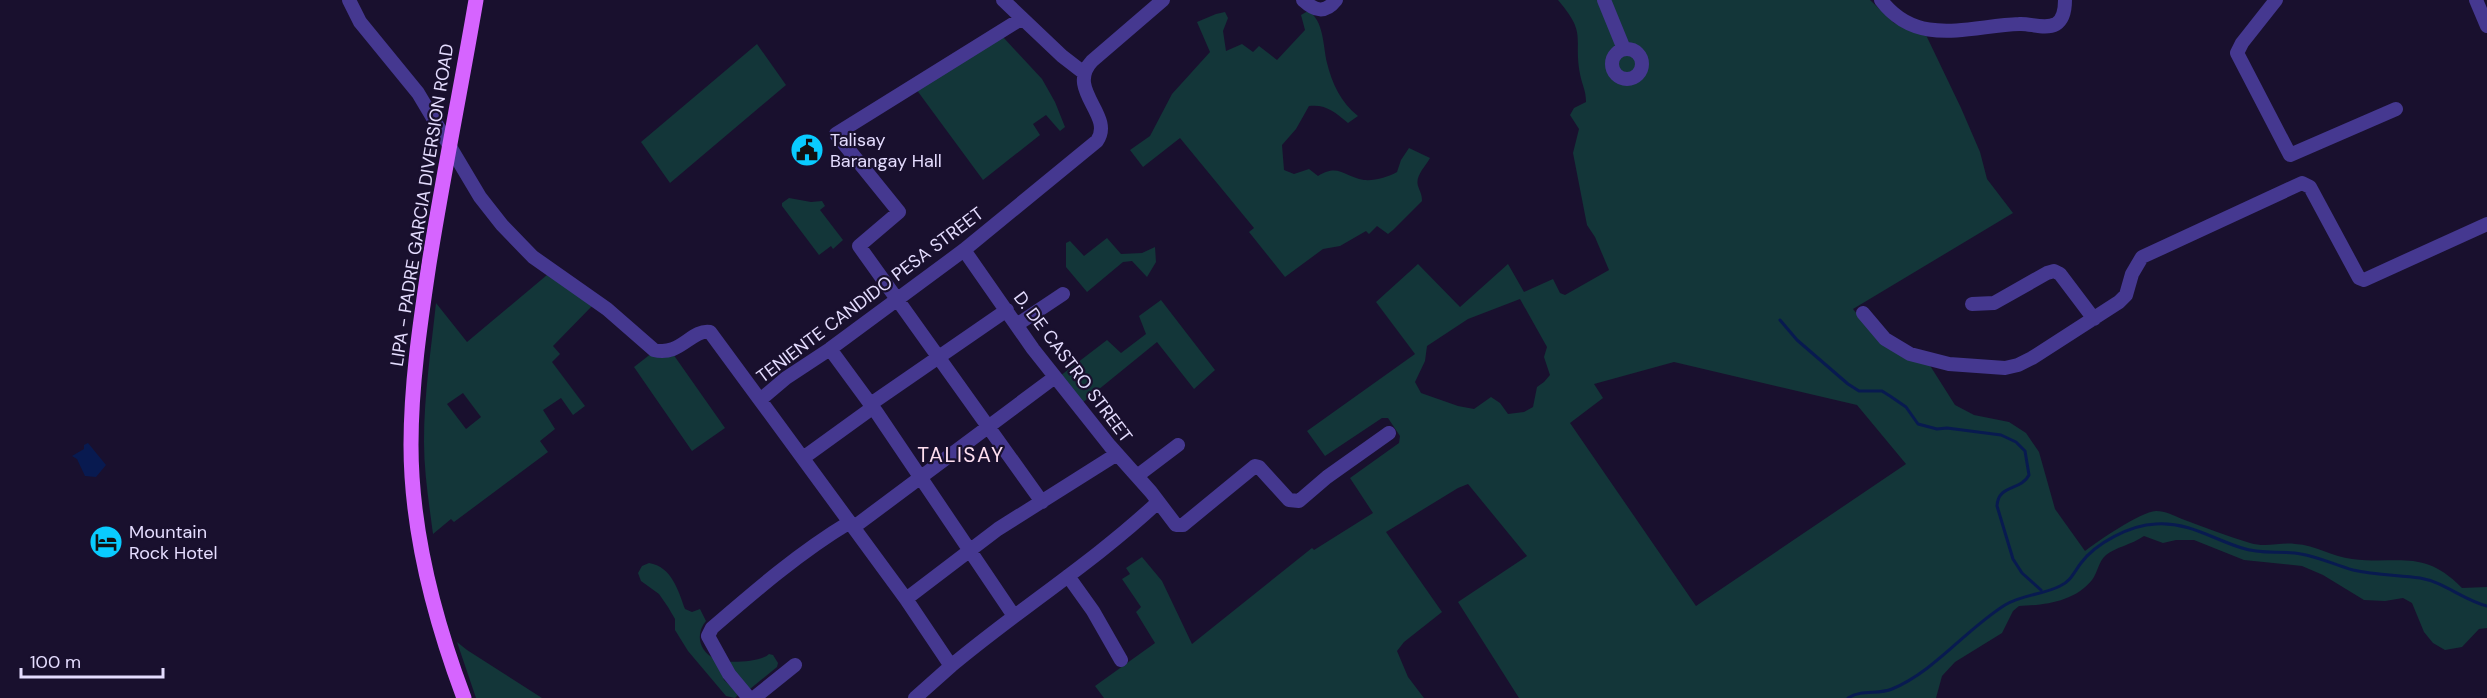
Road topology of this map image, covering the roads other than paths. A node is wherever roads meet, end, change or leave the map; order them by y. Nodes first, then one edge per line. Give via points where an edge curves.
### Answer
1 (349, 0) edge
2 (476, 0) edge
3 (1002, 0) edge
4 (1163, 0) edge
5 (1303, 0) edge
6 (1336, 0) edge
7 (1604, 0) edge
8 (1881, 0) edge
9 (2064, 0) edge
10 (2276, 0) edge
11 (2476, 0) edge
12 (1021, 19) junction
13 (2487, 26) edge
14 (1624, 49) dead end
15 (1084, 73) junction
16 (2396, 109) dead end
17 (450, 144) junction
18 (2487, 224) edge
19 (964, 250) junction
20 (1063, 294) dead end
21 (897, 298) junction
22 (1972, 304) dead end
23 (1007, 310) junction
24 (1863, 313) dead end
25 (2094, 319) junction
26 (1018, 324) junction
27 (830, 349) junction
28 (940, 358) junction
29 (1055, 377) junction
30 (760, 400) junction
31 (871, 406) junction
32 (989, 427) junction
33 (1389, 433) dead end
34 (1178, 445) dead end
35 (1117, 454) junction
36 (803, 458) junction
37 (1137, 476) junction
38 (920, 477) junction
39 (1042, 502) junction
40 (1158, 502) junction
41 (852, 524) junction
42 (970, 551) junction
43 (1068, 576) junction
44 (906, 598) junction
45 (1014, 616) junction
46 (1121, 660) dead end
47 (795, 664) dead end
48 (951, 666) junction
49 (464, 698) edge
50 (749, 698) edge
51 (754, 698) edge
52 (915, 698) edge

1 - 17 street via 360,22 406,76
2 - 17 main road, LIPA - PADRE GARCIA DIVERSION ROAD
3 - 12 street
4 - 15 street via 1092,61
5 - 6 street via 1321,10
7 - 14 street
8 - 9 street via 1895,17 1904,21 1939,32 1958,33 2021,24 2048,27 2064,15
10 - 16 street via 2237,53 2290,155
11 - 13 street
12 - 15 street
12 - 21 street via 836,134 898,210 859,246
15 - 19 street, TENIENTE CANDIDO PESA STREET via 1085,90 1101,125 1099,138
17 - 30 street via 486,204 533,257 607,309 654,350 673,350 709,331
17 - 49 main road, LIPA - PADRE GARCIA DIVERSION ROAD via 416,362 411,446 421,547 444,640
18 - 25 street via 2364,280 2359,278 2310,187 2302,183 2142,257 2126,295
19 - 21 street, TENIENTE CANDIDO PESA STREET
19 - 23 street, D. DE CASTRO STREET
20 - 26 street
21 - 27 street, TENIENTE CANDIDO PESA STREET
21 - 28 street
22 - 25 street via 1994,303 2054,272 2060,274
23 - 26 street, D. DE CASTRO STREET
23 - 28 street
24 - 25 street via 1885,339 1910,354 1949,364 1997,368 2018,365
26 - 29 street, D. DE CASTRO STREET
27 - 30 street, TENIENTE CANDIDO PESA STREET
27 - 31 street
28 - 31 street
28 - 32 street
29 - 32 street
29 - 35 street, D. DE CASTRO STREET
30 - 36 street, TENIENTE CANDIDO PESA STREET
31 - 36 street
31 - 38 street
32 - 38 street
32 - 39 street
33 - 40 street, D. DE CASTRO STREET via 1295,502 1257,466 1183,525 1176,525
34 - 37 street
35 - 37 street, D. DE CASTRO STREET
35 - 39 street
36 - 41 street, TENIENTE CANDIDO PESA STREET
37 - 40 street, D. DE CASTRO STREET
38 - 41 street
38 - 42 street
39 - 42 street
40 - 43 street
41 - 44 street, TENIENTE CANDIDO PESA STREET
41 - 50 street via 839,528 776,573 712,628 708,636 729,674
42 - 44 street
42 - 45 street
43 - 45 street
43 - 46 street
44 - 48 street, TENIENTE CANDIDO PESA STREET
45 - 48 street
47 - 51 street
48 - 52 street

